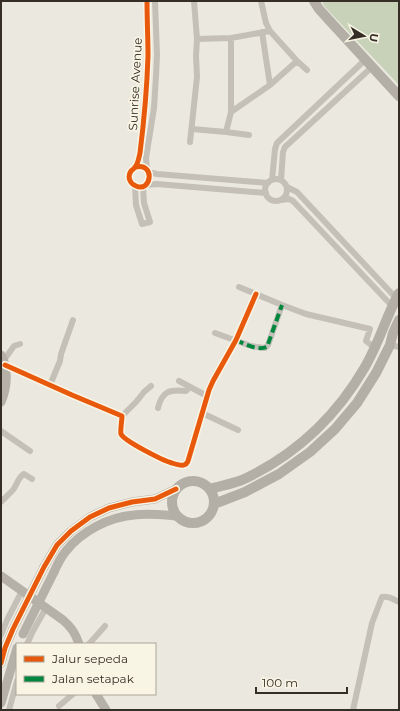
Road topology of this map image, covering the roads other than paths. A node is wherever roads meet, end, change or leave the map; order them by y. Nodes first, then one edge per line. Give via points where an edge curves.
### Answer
1 (148, 1) edge
2 (155, 1) edge
3 (194, 1) edge
4 (261, 1) edge
5 (314, 1) edge
6 (270, 31) junction
7 (262, 32) junction
8 (231, 38) junction
9 (197, 39) junction
10 (297, 61) junction
11 (369, 64) junction
12 (307, 70) dead end
13 (270, 85) junction
14 (399, 96) edge
15 (231, 112) junction
16 (192, 129) junction
17 (226, 132) junction
18 (249, 135) dead end
19 (190, 142) dead end
20 (136, 167) junction
21 (148, 171) junction
22 (281, 180) junction
23 (270, 182) junction
24 (134, 186) junction
25 (145, 186) junction
26 (287, 187) junction
27 (266, 193) junction
28 (281, 200) junction
29 (239, 287) dead end
30 (256, 294) junction
31 (396, 299) edge
32 (282, 305) junction
33 (73, 320) dead end
34 (399, 320) edge
35 (215, 333) dead end
36 (236, 340) junction
37 (20, 344) dead end
38 (394, 346) edge
39 (375, 348) junction
40 (3, 360) edge
41 (179, 381) dead end
42 (50, 385) junction
43 (151, 386) dead end
44 (190, 387) junction
45 (207, 396) junction
46 (1, 402) edge
47 (158, 408) dead end
48 (202, 413) junction
49 (122, 416) junction
50 (238, 430) dead end
51 (1, 431) edge
52 (30, 451) dead end
53 (32, 479) dead end
54 (176, 489) junction
55 (210, 489) junction
56 (1, 502) edge
57 (214, 504) junction
58 (177, 516) junction
59 (1, 576) edge
60 (22, 591) junction
61 (399, 602) edge
62 (46, 608) junction
63 (106, 626) dead end
64 (1, 635) edge
65 (19, 643) edge
66 (27, 643) edge
67 (79, 643) edge
68 (90, 643) edge
69 (16, 651) edge
70 (1, 663) edge
71 (16, 684) edge
72 (72, 695) edge
73 (97, 695) edge
74 (1, 703) edge
75 (59, 706) dead end
76 (9, 710) edge
77 (106, 710) edge
78 (353, 710) edge

1 - 20 street, Sunrise Avenue via 144,118
2 - 21 street, Sunrise Avenue via 157,55 154,108 146,158
3 - 9 street
4 - 6 street
5 - 11 main road
6 - 7 street
6 - 10 street
7 - 8 street
7 - 13 street
8 - 9 street
8 - 15 street
9 - 16 street via 197,78
10 - 12 street
10 - 13 street
11 - 14 main road
11 - 22 street via 285,147
11 - 23 street via 277,142
13 - 15 street
15 - 17 street
16 - 17 street
16 - 19 street
17 - 18 street
20 - 21 street via 140,166
20 - 24 street via 129,178
21 - 23 street via 157,174
21 - 25 street via 150,176
22 - 23 street
22 - 26 street
23 - 27 street
24 - 25 street
24 - 25 street via 142,224 150,222 144,203
25 - 27 street via 157,184
26 - 28 street via 285,197
26 - 31 street via 297,192
27 - 28 street via 272,200
28 - 31 street via 293,201
29 - 30 street
30 - 32 street
30 - 36 street
31 - 39 main road
32 - 36 street via 267,347 251,346
32 - 39 street via 306,314 370,329 366,341
33 - 42 street
34 - 38 main road via 393,333
35 - 36 street
36 - 45 street
37 - 40 street via 14,346
38 - 57 main road via 357,402 315,448 279,474 245,492
39 - 55 main road via 347,395 326,421 302,443 272,464 241,480
40 - 42 street
40 - 46 street via 5,388
41 - 44 street
42 - 49 street
43 - 49 street
44 - 45 street
44 - 47 street via 186,391 166,393 161,398
45 - 48 street
48 - 49 street via 187,464 184,465 172,463 124,438 120,432
48 - 50 street
51 - 52 street
53 - 56 street via 21,475 14,488
54 - 55 main road via 184,483 193,481 203,483
54 - 58 main road via 172,503
54 - 70 street, bridge via 155,499 109,508 90,517 71,531 57,545 44,567 13,629
55 - 57 main road
57 - 58 main road via 211,514 195,523 185,522
58 - 65 street, bridge via 134,514 95,527 78,538 65,551
59 - 60 street
60 - 62 street
60 - 64 street
61 - 78 street via 382,597 372,623
62 - 66 street
62 - 67 street via 71,627
63 - 68 street
69 - 74 street
71 - 76 street
72 - 75 street
73 - 77 street

